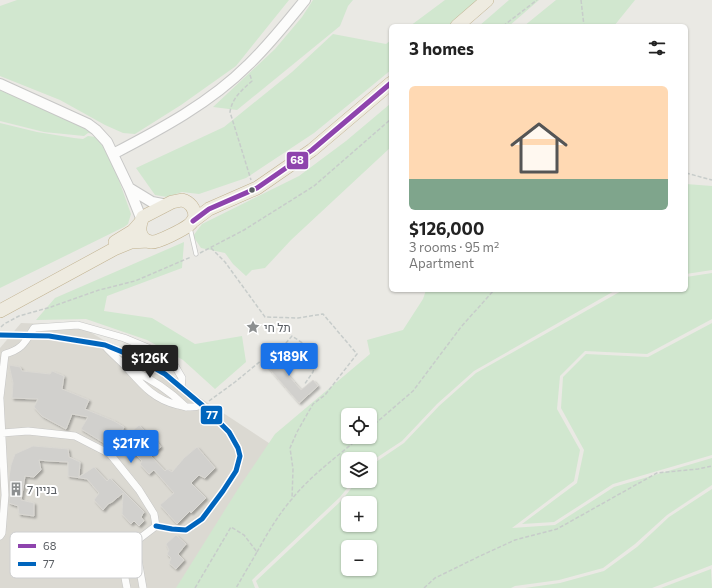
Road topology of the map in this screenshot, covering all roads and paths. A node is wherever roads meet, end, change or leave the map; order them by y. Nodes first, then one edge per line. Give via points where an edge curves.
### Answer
1 (304, 0) edge
2 (487, 0) edge
3 (537, 0) edge
4 (581, 0) edge
5 (459, 24) edge
6 (506, 24) edge
7 (584, 24) edge
8 (247, 66) junction
9 (0, 84) edge
10 (389, 85) edge
11 (389, 121) edge
12 (312, 150) junction
13 (113, 154) junction
14 (688, 174) edge
15 (712, 180) edge
16 (252, 182) junction
17 (129, 188) junction
18 (186, 201) junction
19 (166, 205) junction
20 (141, 220) junction
21 (191, 223) junction
22 (148, 241) junction
23 (211, 248) junction
24 (196, 254) junction
25 (492, 292) edge
26 (0, 302) edge
27 (0, 311) edge
28 (0, 328) edge
29 (0, 335) edge
30 (29, 336) junction
31 (105, 345) junction
32 (127, 368) junction
33 (304, 385) dead end
34 (181, 388) junction
35 (0, 398) edge
36 (202, 406) junction
37 (186, 408) junction
38 (377, 422) edge
39 (2, 433) junction
40 (352, 444) edge
41 (712, 466) edge
42 (292, 498) junction
43 (156, 526) junction
44 (0, 536) edge
45 (142, 537) edge
46 (256, 552) junction
47 (125, 578) edge
48 (141, 578) edge
49 (127, 588) edge
50 (143, 588) edge
51 (195, 588) edge
52 (236, 588) edge
53 (424, 588) edge

1 - 8 street via 274,39
2 - 5 highway
3 - 6 path
4 - 7 path
8 - 13 street via 197,106
8 - 16 path via 252,81 231,104 230,112
9 - 13 street via 88,124 102,136
10 - 12 highway
11 - 23 path via 314,186
12 - 16 highway
12 - 21 highway via 257,188 209,209
13 - 17 street
14 - 15 path
16 - 18 highway via 208,200
17 - 19 street via 152,202
17 - 20 street
18 - 19 highway
18 - 21 highway via 194,209 195,214
19 - 20 highway via 146,214
20 - 22 highway via 140,233
20 - 26 highway via 133,231 121,239
21 - 22 highway via 155,242
21 - 24 lane
22 - 27 highway via 131,242 114,249
23 - 24 path
23 - 42 path via 265,317 298,318 323,314 357,354 325,395 313,404 297,432 290,448 293,469
24 - 28 path via 135,281 98,290 19,316
25 - 38 path via 461,327 413,391
29 - 30 street
30 - 31 street via 49,336
30 - 34 street via 34,328 78,325 124,338 165,357 175,366 182,378
30 - 35 street via 16,351 5,354
31 - 32 street
31 - 34 street via 137,358 165,374
32 - 37 street via 145,376
32 - 37 street via 153,394 167,403
33 - 36 path via 313,372 315,360 307,346 292,336
34 - 36 street
35 - 39 street
36 - 37 street
36 - 43 street via 229,432 235,443 240,456 236,471 202,519 186,530
39 - 43 street via 28,431 75,436 110,454 139,490 154,514
39 - 44 street via 5,495
40 - 42 path
41 - 53 path via 657,473 557,529 515,540 435,578
42 - 46 path
43 - 45 street
46 - 51 path via 244,536 231,527
46 - 52 path
47 - 49 street
48 - 50 street

